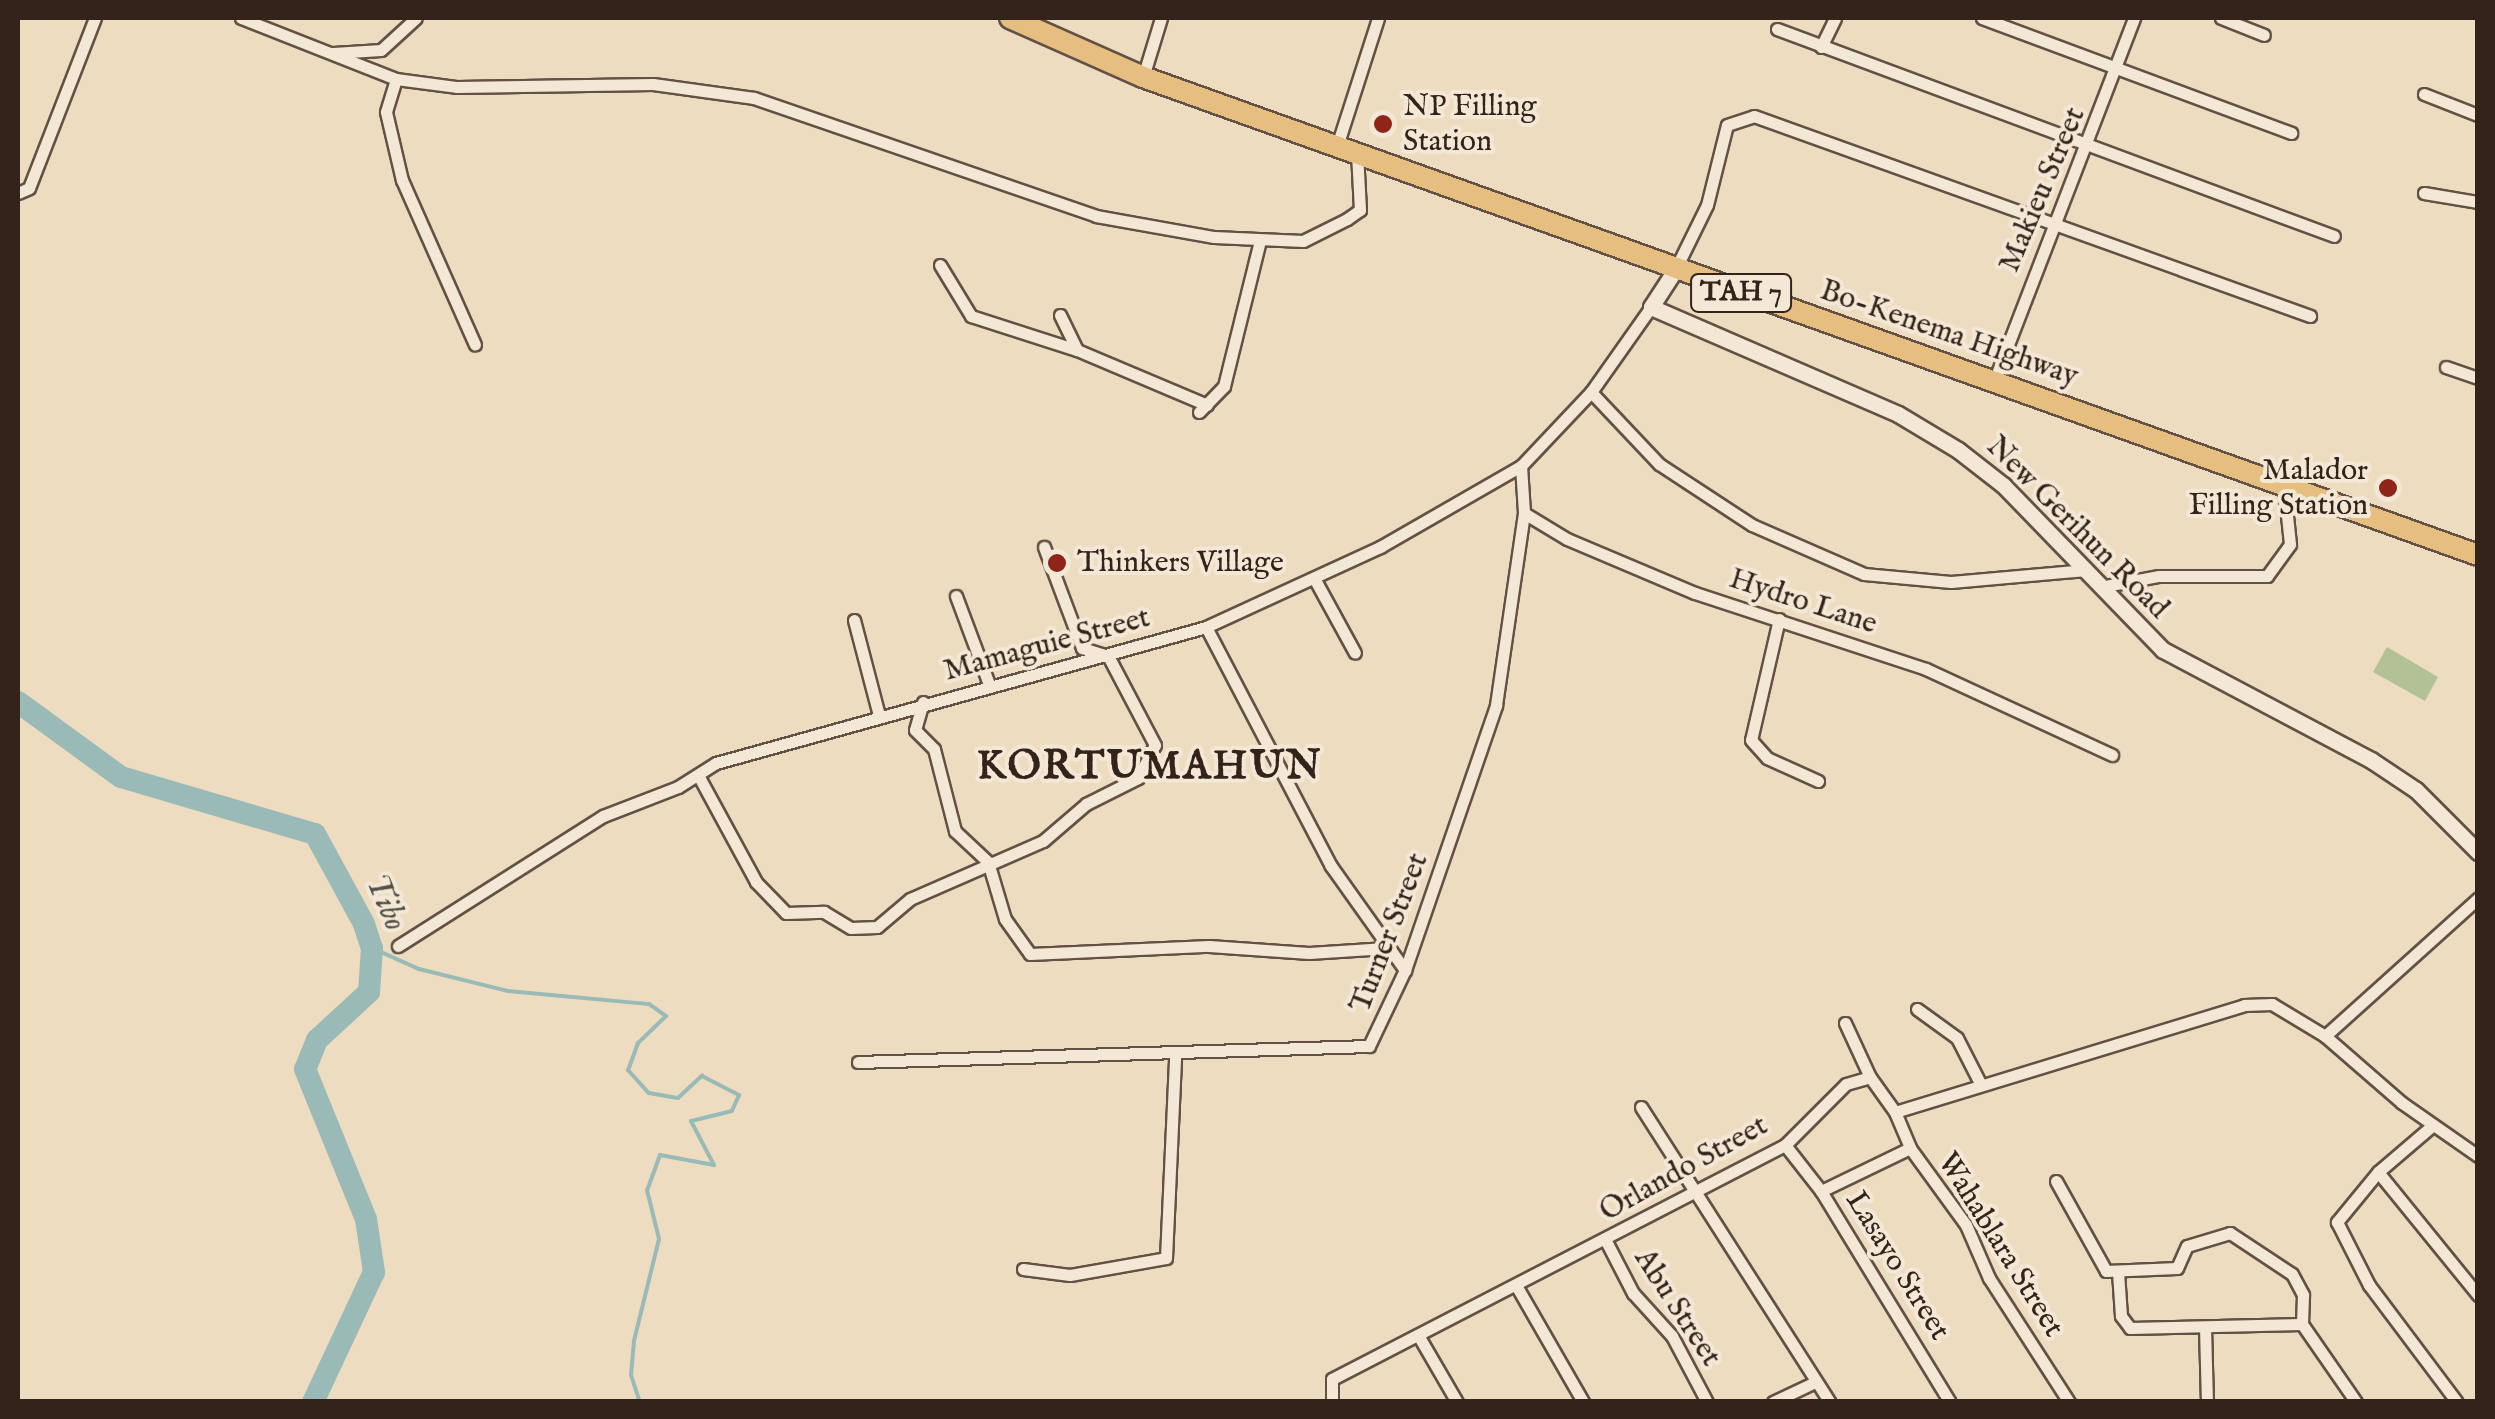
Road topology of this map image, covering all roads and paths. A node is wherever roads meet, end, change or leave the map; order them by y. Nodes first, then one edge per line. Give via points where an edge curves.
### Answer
1 (95, 18) edge
2 (241, 18) edge
3 (416, 18) edge
4 (1010, 18) edge
5 (1161, 18) edge
6 (1378, 18) edge
7 (1835, 18) edge
8 (1982, 18) edge
9 (2134, 18) edge
10 (2221, 18) edge
11 (1777, 29) dead end
12 (2264, 35) dead end
13 (1822, 47) junction
14 (329, 54) junction
15 (2118, 74) junction
16 (1143, 77) junction
17 (396, 79) junction
18 (2424, 94) dead end
19 (2478, 115) edge
20 (2291, 133) dead end
21 (2089, 148) junction
22 (1347, 150) junction
23 (18, 193) edge
24 (2424, 193) dead end
25 (2478, 202) edge
26 (2056, 223) junction
27 (2334, 236) dead end
28 (1260, 240) junction
29 (940, 265) dead end
30 (1675, 270) junction
31 (1650, 307) junction
32 (1060, 315) dead end
33 (2310, 316) dead end
34 (475, 346) dead end
35 (1077, 350) junction
36 (2446, 366) dead end
37 (2478, 378) edge
38 (1994, 381) junction
39 (1591, 392) junction
40 (1521, 466) junction
41 (2284, 487) junction
42 (1524, 513) junction
43 (1044, 546) dead end
44 (2478, 555) edge
45 (2086, 570) junction
46 (1314, 578) junction
47 (2100, 587) junction
48 (956, 596) dead end
49 (1779, 619) junction
50 (854, 620) dead end
51 (1206, 626) junction
52 (1354, 653) dead end
53 (1108, 656) junction
54 (990, 686) junction
55 (923, 702) junction
56 (879, 715) junction
57 (2112, 754) dead end
58 (698, 775) junction
59 (1818, 782) dead end
60 (2478, 852) edge
61 (988, 862) junction
62 (2478, 898) edge
63 (398, 946) dead end
64 (1386, 948) junction
65 (1405, 970) junction
66 (1917, 1008) dead end
67 (1845, 1024) dead end
68 (2325, 1036) junction
69 (1175, 1056) junction
70 (858, 1062) dead end
71 (1870, 1077) junction
72 (1982, 1085) junction
73 (1642, 1107) dead end
74 (1894, 1112) junction
75 (2434, 1125) junction
76 (1785, 1145) junction
77 (1910, 1148) junction
78 (2478, 1156) edge
79 (2378, 1172) junction
80 (2056, 1181) dead end
81 (1821, 1191) junction
82 (1700, 1192) junction
83 (1606, 1241) junction
84 (1023, 1269) dead end
85 (2118, 1272) junction
86 (1518, 1286) junction
87 (2478, 1295) edge
88 (2302, 1324) junction
89 (2205, 1327) junction
90 (1418, 1334) junction
91 (2440, 1377) junction
92 (1813, 1383) junction
93 (2352, 1401) edge
94 (1332, 1402) edge
95 (1457, 1402) edge
96 (1583, 1402) edge
97 (1706, 1402) edge
98 (1773, 1402) edge
99 (1830, 1402) edge
100 (1950, 1402) edge
101 (2068, 1402) edge
102 (2207, 1402) edge
103 (2445, 1402) edge
104 (2457, 1402) edge

1 - 23 street via 28,188
2 - 14 street
3 - 14 street via 380,50
4 - 16 highway, Bo-Kenema Highway / TAH 7
5 - 16 street
6 - 22 street
7 - 13 street
8 - 15 street
9 - 15 street, Makieu Street
10 - 12 street
11 - 13 street
13 - 21 street
14 - 17 street
15 - 20 street
15 - 21 street, Makieu Street
16 - 22 highway, Bo-Kenema Highway / TAH 7
17 - 28 street via 457,87 654,84 754,98 1096,216
17 - 34 street via 386,112 402,180
18 - 19 street
21 - 26 street, Makieu Street
21 - 27 street
22 - 28 street via 1360,210 1304,242
22 - 30 highway, Bo-Kenema Highway / TAH 7
24 - 25 street
26 - 30 street via 1808,133 1739,118 1727,125 1708,205
26 - 33 street
26 - 38 street, Makieu Street
28 - 35 street via 1224,386 1203,408
29 - 35 street via 971,316
30 - 31 street
30 - 38 highway, Bo-Kenema Highway / TAH 7
31 - 39 street, Mamaguie Street
31 - 45 street, New Gerihun Road via 1898,414 1958,450 2004,486
32 - 35 street
36 - 37 street
38 - 41 highway, Bo-Kenema Highway / TAH 7
39 - 40 street, Mamaguie Street
39 - 45 street via 1659,464 1752,525 1864,574 1952,582
40 - 42 street
40 - 46 street, Mamaguie Street via 1462,504
41 - 44 highway, Bo-Kenema Highway / TAH 7
41 - 47 street via 2290,544 2266,576 2160,576
42 - 49 street, Hydro Lane via 1566,540
42 - 65 street, Turner Street via 1496,705
43 - 53 street via 1082,648
45 - 47 street, New Gerihun Road
46 - 51 street, Mamaguie Street
46 - 52 street
47 - 60 street, New Gerihun Road via 2163,650 2370,760 2416,790
48 - 54 street
49 - 57 street, Hydro Lane via 1926,669
49 - 59 street via 1751,740 1767,758
50 - 56 street
51 - 53 street, Mamaguie Street
51 - 64 street via 1331,866
53 - 54 street, Mamaguie Street
53 - 61 street via 1155,746 1151,756 1138,778 1086,804 1044,841 1007,862
54 - 55 street, Mamaguie Street
55 - 56 street, Mamaguie Street
55 - 61 street via 915,730 934,749 956,831
56 - 58 street, Mamaguie Street via 778,742
58 - 61 street via 756,882 786,914 803,908 851,928 877,927 910,899
58 - 63 street, Mamaguie Street via 603,816
61 - 64 street via 1005,919 1030,954
62 - 68 street
64 - 65 street
65 - 69 street, Turner Street via 1369,1046
66 - 72 street via 1956,1038
67 - 71 street
68 - 72 street via 2272,1004 2244,1005
68 - 75 street
69 - 70 street, Turner Street
69 - 84 street via 1166,1258 1070,1276
71 - 74 street
71 - 76 street, Orlando Street via 1846,1084
72 - 74 street
73 - 82 street
74 - 77 street, Wahablara Street
75 - 78 street
75 - 79 street
76 - 81 street
76 - 82 street, Orlando Street
77 - 81 street, Lasayo Street
77 - 101 street, Wahablara Street via 1966,1225 1990,1278
79 - 87 street
79 - 91 street via 2340,1211 2339,1234 2379,1300
80 - 85 street via 2100,1266
81 - 100 street, Lasayo Street
82 - 83 street, Orlando Street
82 - 92 street via 1714,1229 1804,1354
83 - 86 street, Orlando Street
83 - 97 street, Abu Street
85 - 88 street via 2178,1268 2187,1246 2230,1233 2292,1274 2303,1295
85 - 89 street via 2121,1316 2130,1328
86 - 90 street, Orlando Street
86 - 96 street
88 - 89 street
88 - 93 street
89 - 102 street
90 - 94 street, Orlando Street via 1332,1379
90 - 95 street
91 - 103 street
91 - 104 street
92 - 98 street
92 - 99 street

